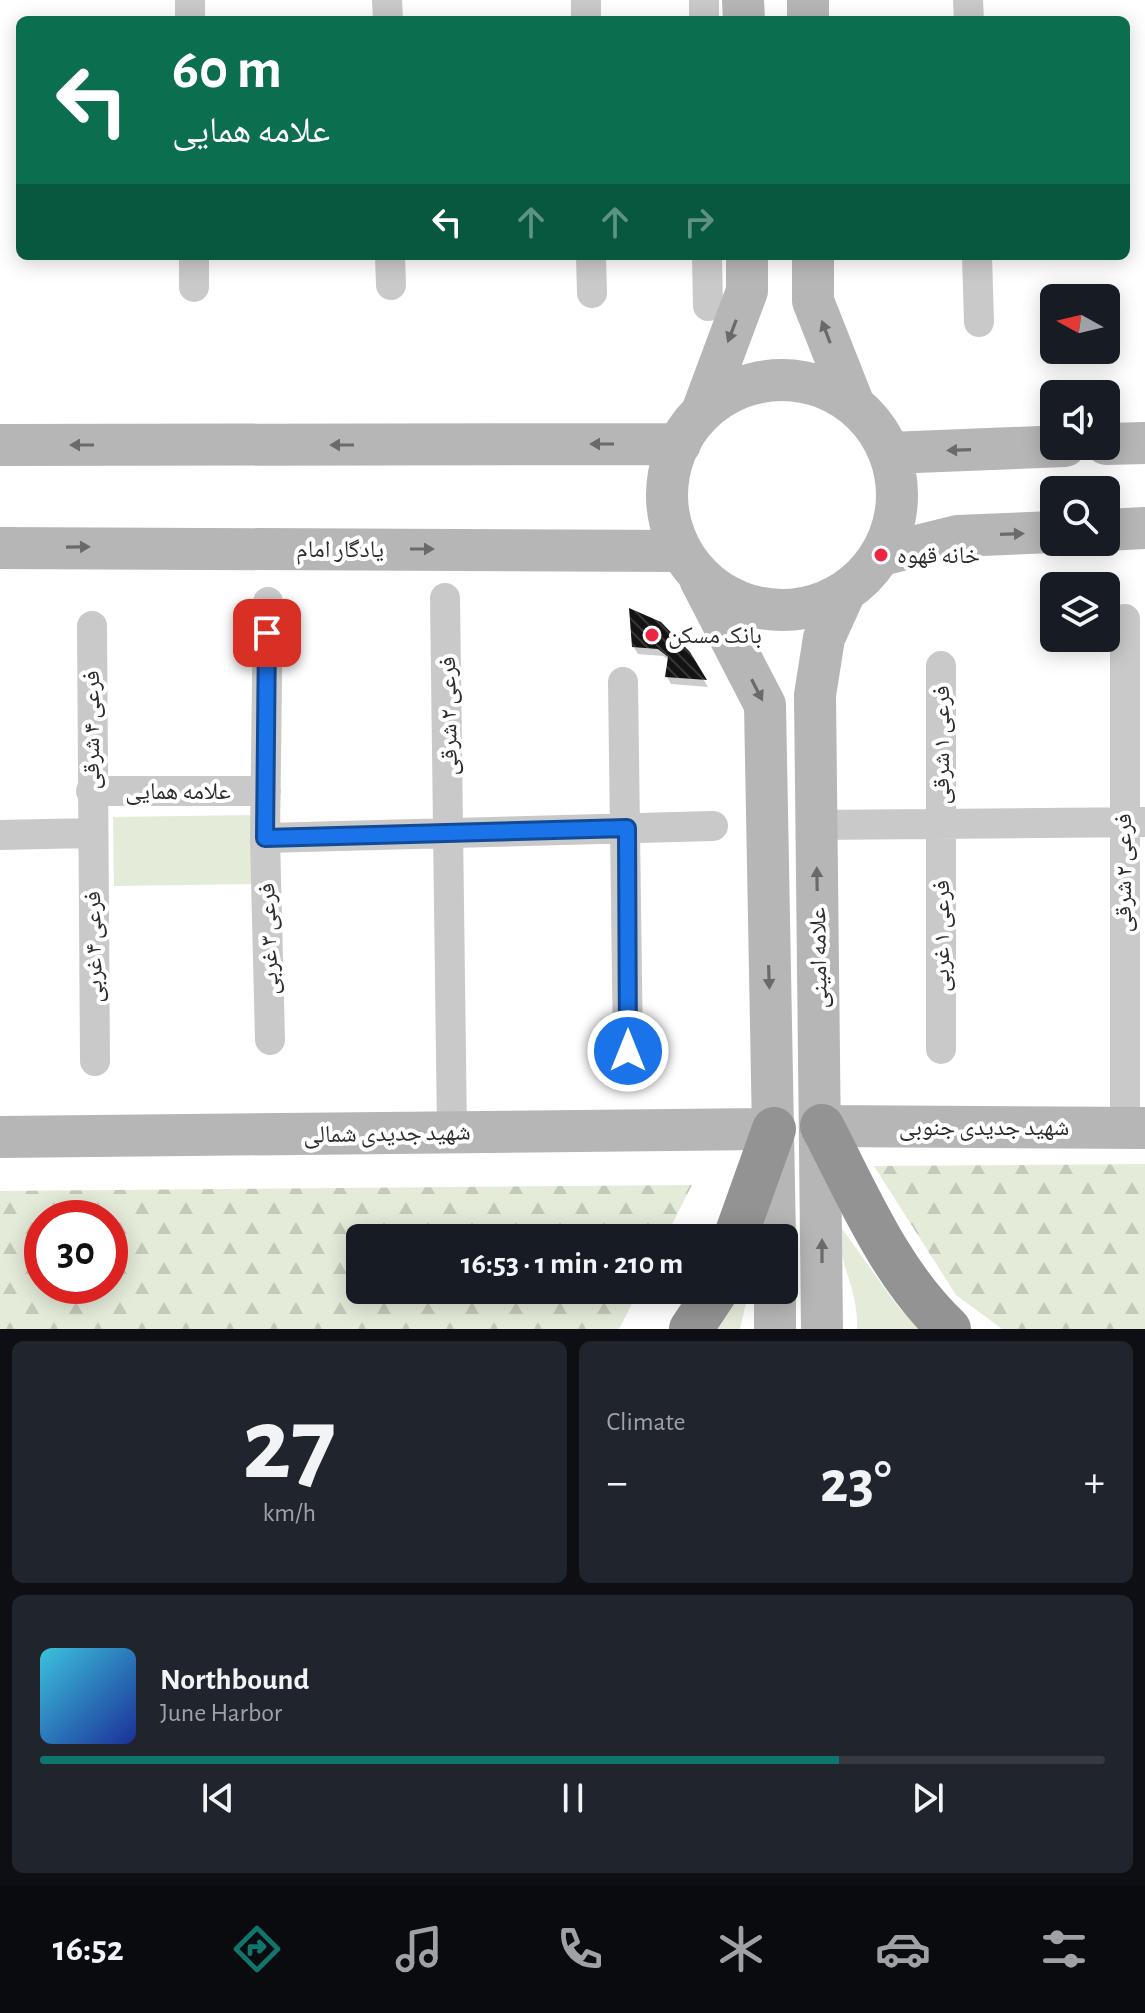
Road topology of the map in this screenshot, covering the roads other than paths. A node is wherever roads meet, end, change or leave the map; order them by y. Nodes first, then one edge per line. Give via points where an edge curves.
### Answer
1 (194, 260) edge
2 (591, 260) edge
3 (707, 260) edge
4 (747, 260) edge
5 (813, 260) edge
6 (977, 260) edge
7 (194, 287) dead end
8 (592, 293) dead end
9 (708, 306) dead end
10 (979, 322) dead end
11 (854, 405) junction
12 (703, 409) junction
13 (1145, 443) edge
14 (680, 444) junction
15 (1120, 444) edge
16 (0, 445) edge
17 (1040, 447) edge
18 (890, 453) junction
19 (1145, 528) edge
20 (1120, 529) edge
21 (1040, 533) edge
22 (0, 548) edge
23 (881, 555) junction
24 (688, 561) junction
25 (845, 592) junction
26 (445, 598) dead end
27 (268, 602) dead end
28 (1125, 619) dead end
29 (92, 626) dead end
30 (941, 666) dead end
31 (623, 682) dead end
32 (91, 791) junction
33 (266, 791) junction
34 (1134, 822) edge
35 (941, 823) junction
36 (815, 825) junction
37 (713, 826) dead end
38 (627, 828) junction
39 (91, 833) junction
40 (450, 833) junction
41 (0, 835) edge
42 (265, 838) junction
43 (270, 1040) dead end
44 (941, 1049) dead end
45 (628, 1051) dead end
46 (95, 1061) dead end
47 (822, 1126) junction
48 (1135, 1128) edge
49 (774, 1129) junction
50 (452, 1132) junction
51 (0, 1137) edge
52 (740, 1224) edge
53 (775, 1224) edge
54 (708, 1304) edge
55 (775, 1304) edge
56 (691, 1329) edge
57 (775, 1329) edge
58 (822, 1329) edge
59 (949, 1329) edge

1 - 7 street
2 - 8 street
3 - 9 street
4 -> 12 main road via 747,291
11 -> 5 main road via 813,301
6 - 10 street
11 - 12 main road via 807,381 771,379 734,389
11 - 18 main road
12 - 14 main road
13 - 15 main road
14 -> 16 main road
14 - 24 main road via 668,475 668,514
17 -> 18 main road
18 - 23 main road via 897,487 894,522
19 - 20 main road
23 -> 21 main road via 958,536
22 -> 24 main road, یادگار امام
23 - 25 main road
24 - 25 main road via 736,601 772,610 811,607
24 -> 49 main road, علامه امینی via 765,705
25 - 36 main road, علامه امینی via 824,638 815,695
26 - 40 street, فرعی ۲ شرقی
27 - 33 street, فرعی ۳ غربی
28 - 34 street, فرعی ۲ شرقی
29 - 32 street, فرعی ۴ شرقی
30 - 35 street, فرعی ۱ شرقی
31 - 38 street
32 - 33 street, علامه همایی
32 - 39 street, فرعی ۴ شرقی
33 - 42 street, فرعی ۳ غربی
34 - 35 street
34 - 48 street, فرعی ۲ شرقی
35 - 36 street
35 - 44 street, فرعی ۱ غربی
47 -> 36 main road, علامه امینی
37 - 38 street
38 - 40 street
38 - 45 street
39 - 41 street
39 - 46 street, فرعی ۴ غربی
40 - 42 street
40 - 50 street, فرعی ۲ شرقی
42 - 43 street, فرعی ۳ غربی
47 - 48 main road, شهید جدیدی جنوبی
58 -> 47 main road, علامه امینی
47 - 59 highway via 888,1254 925,1307
49 - 50 main road, شهید جدیدی شمالی
49 - 52 highway
49 - 53 main road, علامه امینی
50 - 51 main road, شهید جدیدی شمالی
54 - 56 highway
55 - 57 main road

